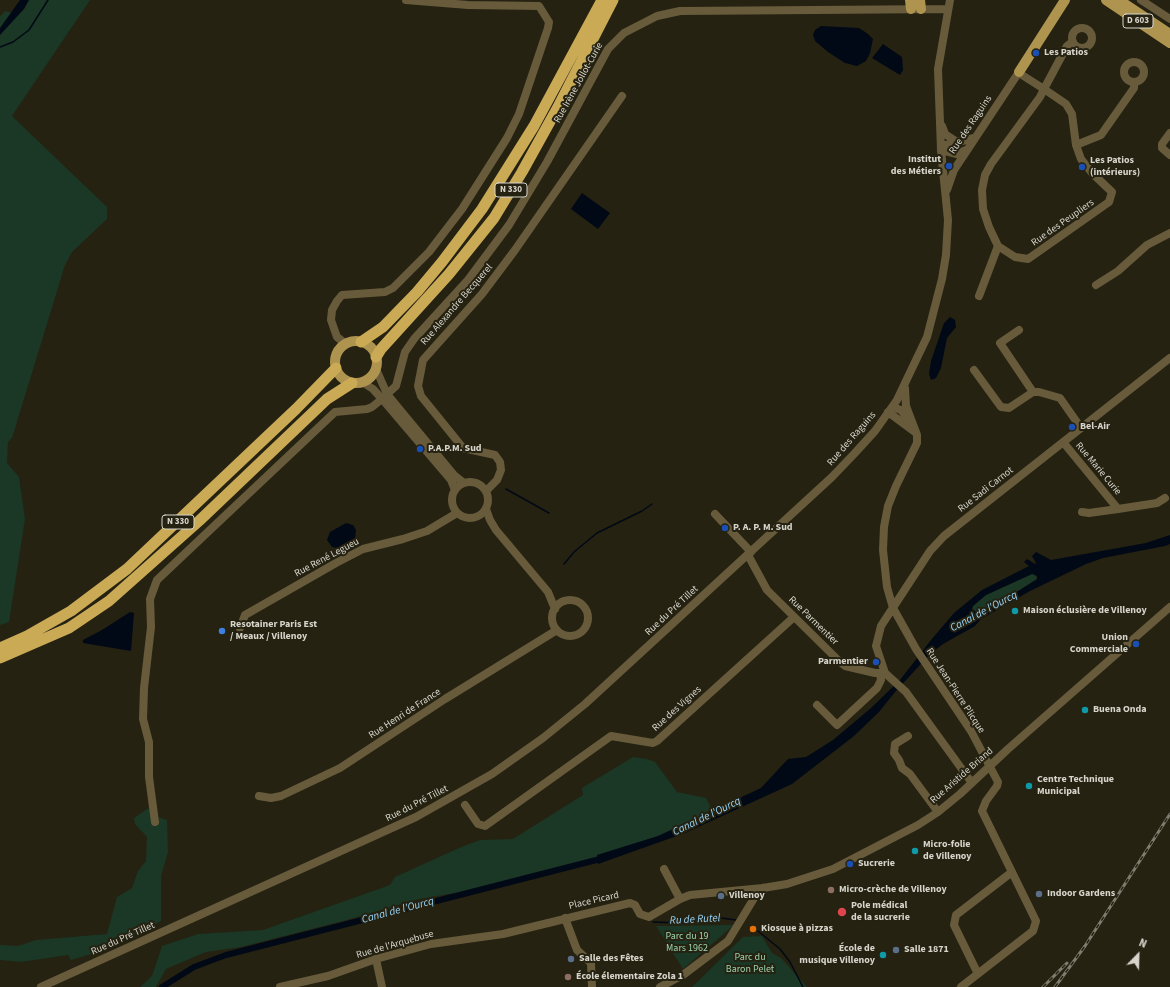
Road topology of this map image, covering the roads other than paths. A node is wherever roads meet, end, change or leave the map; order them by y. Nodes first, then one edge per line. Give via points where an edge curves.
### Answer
1 (406, 0) edge
2 (595, 0) edge
3 (602, 0) edge
4 (613, 0) edge
5 (950, 0) edge
6 (1065, 0) edge
7 (1106, 0) edge
8 (1119, 0) edge
9 (1141, 0) edge
10 (915, 4) edge
11 (948, 9) junction
12 (1170, 18) edge
13 (1170, 34) edge
14 (582, 39) junction
15 (1072, 42) dead end
16 (1170, 43) edge
17 (1019, 72) junction
18 (1134, 82) dead end
19 (1044, 89) junction
20 (622, 96) dead end
21 (940, 124) junction
22 (1170, 132) edge
23 (974, 138) junction
24 (958, 142) junction
25 (1076, 145) junction
26 (941, 150) junction
27 (966, 150) junction
28 (1170, 155) edge
29 (946, 192) junction
30 (1170, 233) edge
31 (998, 246) junction
32 (1096, 285) dead end
33 (978, 296) dead end
34 (1019, 330) dead end
35 (361, 342) junction
36 (346, 344) junction
37 (376, 357) junction
38 (1170, 358) edge
39 (336, 368) junction
40 (376, 369) junction
41 (974, 370) dead end
42 (906, 381) junction
43 (357, 383) junction
44 (1033, 392) junction
45 (384, 396) junction
46 (890, 409) junction
47 (914, 426) junction
48 (1081, 428) junction
49 (917, 435) junction
50 (1063, 442) junction
51 (464, 483) junction
52 (455, 490) junction
53 (486, 491) junction
54 (1165, 498) dead end
55 (486, 509) junction
56 (1118, 509) junction
57 (1082, 512) dead end
58 (457, 513) junction
59 (715, 514) dead end
60 (475, 518) junction
61 (496, 530) junction
62 (749, 554) junction
63 (548, 592) junction
64 (563, 602) junction
65 (1170, 607) edge
66 (893, 608) junction
67 (555, 609) junction
68 (794, 617) junction
69 (240, 628) dead end
70 (556, 630) junction
71 (0, 648) edge
72 (0, 658) edge
73 (885, 674) junction
74 (816, 705) dead end
75 (908, 736) dead end
76 (972, 783) junction
77 (259, 796) dead end
78 (465, 805) dead end
79 (938, 812) junction
80 (155, 822) dead end
81 (664, 869) dead end
82 (1012, 872) junction
83 (763, 888) junction
84 (680, 899) junction
85 (640, 914) joint
86 (564, 918) junction
87 (376, 959) junction
88 (978, 974) junction
89 (41, 987) edge
90 (280, 987) edge
91 (382, 987) edge
92 (592, 987) edge
93 (660, 987) edge
94 (961, 987) edge

1 - 36 street via 468,5 539,6 549,22 548,28 519,114 507,138 462,209 429,252 393,288 385,292 342,295 337,301 332,310 331,320 337,337
2 - 14 highway via 588,14
3 - 14 highway, N 330
4 - 37 highway, N 330 via 555,113 494,218
5 - 11 street, Rue des Raguins
6 - 17 main road
7 - 16 main road, D 603
8 - 13 main road, D 603
9 - 12 street
10 - 11 street, Rue Irène Jollot-Curie
10 - 45 street, Rue Irène Jollot-Curie via 680,10 657,16 624,33 608,49 547,162 509,225 468,280 414,339 405,352 396,386
11 - 21 street, Rue des Raguins via 938,69
14 - 35 highway, N 330 via 505,175 467,231 400,311
15 - 19 street via 1067,46
17 - 19 street, Rue des Peupliers
17 - 23 street, Rue des Raguins
18 - 25 street via 1134,88 1101,134
19 - 25 street, Rue des Peupliers via 1066,104 1072,114
19 - 31 street via 991,164 986,175 982,190 983,209
20 - 53 street, Rue Alexandre Becquerel via 482,294 423,360 418,386 421,396 463,448 495,455 500,462 501,470 497,480
21 - 24 street via 945,134
21 - 26 street, Rue des Raguins
22 - 28 street via 1162,144 1162,148
23 - 24 street
23 - 27 street, Rue des Raguins
24 - 26 street via 946,145
25 - 31 street, Rue des Peupliers via 1081,159 1112,192 1109,202 1028,259 1015,257
26 - 27 street via 956,154
26 - 29 street, Rue des Raguins
27 - 29 street, Rue des Raguins via 954,170
29 - 42 street, Rue des Raguins via 946,255 927,337
30 - 32 street via 1147,245 1118,271
31 - 33 street via 978,286
34 - 44 street via 1000,343
35 - 36 main road, N 330
35 - 37 main road via 371,348
36 - 39 main road, N 330 via 337,354
37 - 40 main road
38 - 48 street, Rue Sadi Carnot
39 - 43 main road via 342,377
39 - 71 highway, N 330 via 127,569 71,612
40 - 43 main road, N 330 via 368,380
40 - 45 street
41 - 44 street via 1001,407 1009,408
42 - 46 street, Rue des Raguins
42 - 47 street via 904,396
43 - 45 street
43 - 72 highway, N 330 via 327,399 200,521 109,601 69,628
44 - 48 street via 1060,398
45 - 51 street
45 - 52 street via 450,480
45 - 80 street via 367,409 335,412 155,584 150,599 151,626 143,720 149,742 149,777
46 - 47 street via 901,410
46 - 49 street
46 - 62 street, Rue des Raguins via 875,430 838,471
47 - 49 street
48 - 50 street, Rue Sadi Carnot
49 - 66 street, Rue Jean-Pierre Plicque via 915,451 896,486 888,506 884,527 884,570
50 - 56 street, Rue Marie Curie
50 - 66 street, Rue Sadi Carnot via 944,536 930,551
51 - 52 street
51 - 53 street via 476,483
52 - 58 street via 452,502
53 - 55 street
54 - 56 street, Rue Marie Curie via 1157,503
55 - 60 street
55 - 61 street
56 - 57 street, Rue Marie Curie via 1089,514
58 - 60 street via 465,518
58 - 69 street, Rue René Legueu via 428,530 363,549 336,563 244,615
59 - 62 street, Rue Parmentier
60 - 61 street
61 - 63 street
62 - 68 street, Rue Parmentier via 767,590
62 - 89 street, Rue du Pré Tillet via 585,704 492,774 416,817
63 - 64 street
63 - 67 street
64 - 67 street
64 - 70 street via 574,601 584,607 587,612 587,624 579,634 573,636 561,634
65 - 76 street, Rue Aristide Briand
66 - 73 street, Rue Sadi Carnot via 881,626 876,646
66 - 82 street, Rue Jean-Pierre Plicque via 916,649 971,731 998,782 982,811
67 - 70 street via 552,620
68 - 73 street, Rue Parmentier via 845,666
68 - 78 street, Rue des Vignes via 658,741 653,743 611,736 485,826 478,824
70 - 77 street, Rue Henri de France via 340,768 282,796
73 - 74 street via 878,688 837,725
73 - 76 street, Rue Parmentier via 906,692
75 - 79 street via 896,744 894,753 902,768 910,774
76 - 79 street, Rue Aristide Briand
79 - 83 street, Rue Aristide Briand via 833,869 787,884
81 - 84 street
82 - 88 street, Rue Jean-Pierre Plicque via 1036,920 1033,931
82 - 88 street via 956,915 954,925
83 - 84 street, Rue Aristide Briand via 699,894
83 - 93 street via 728,941 683,975
84 - 85 street, Rue Aristide Briand via 649,918
85 - 86 street, Place Picard via 630,902
86 - 87 street, Rue de l'Arquebuse via 503,934 431,944
86 - 92 street, Place Picard via 577,950 591,963
87 - 90 street, Rue de l'Arquebuse via 328,976
87 - 91 street
88 - 94 street, Rue Jean-Pierre Plicque

